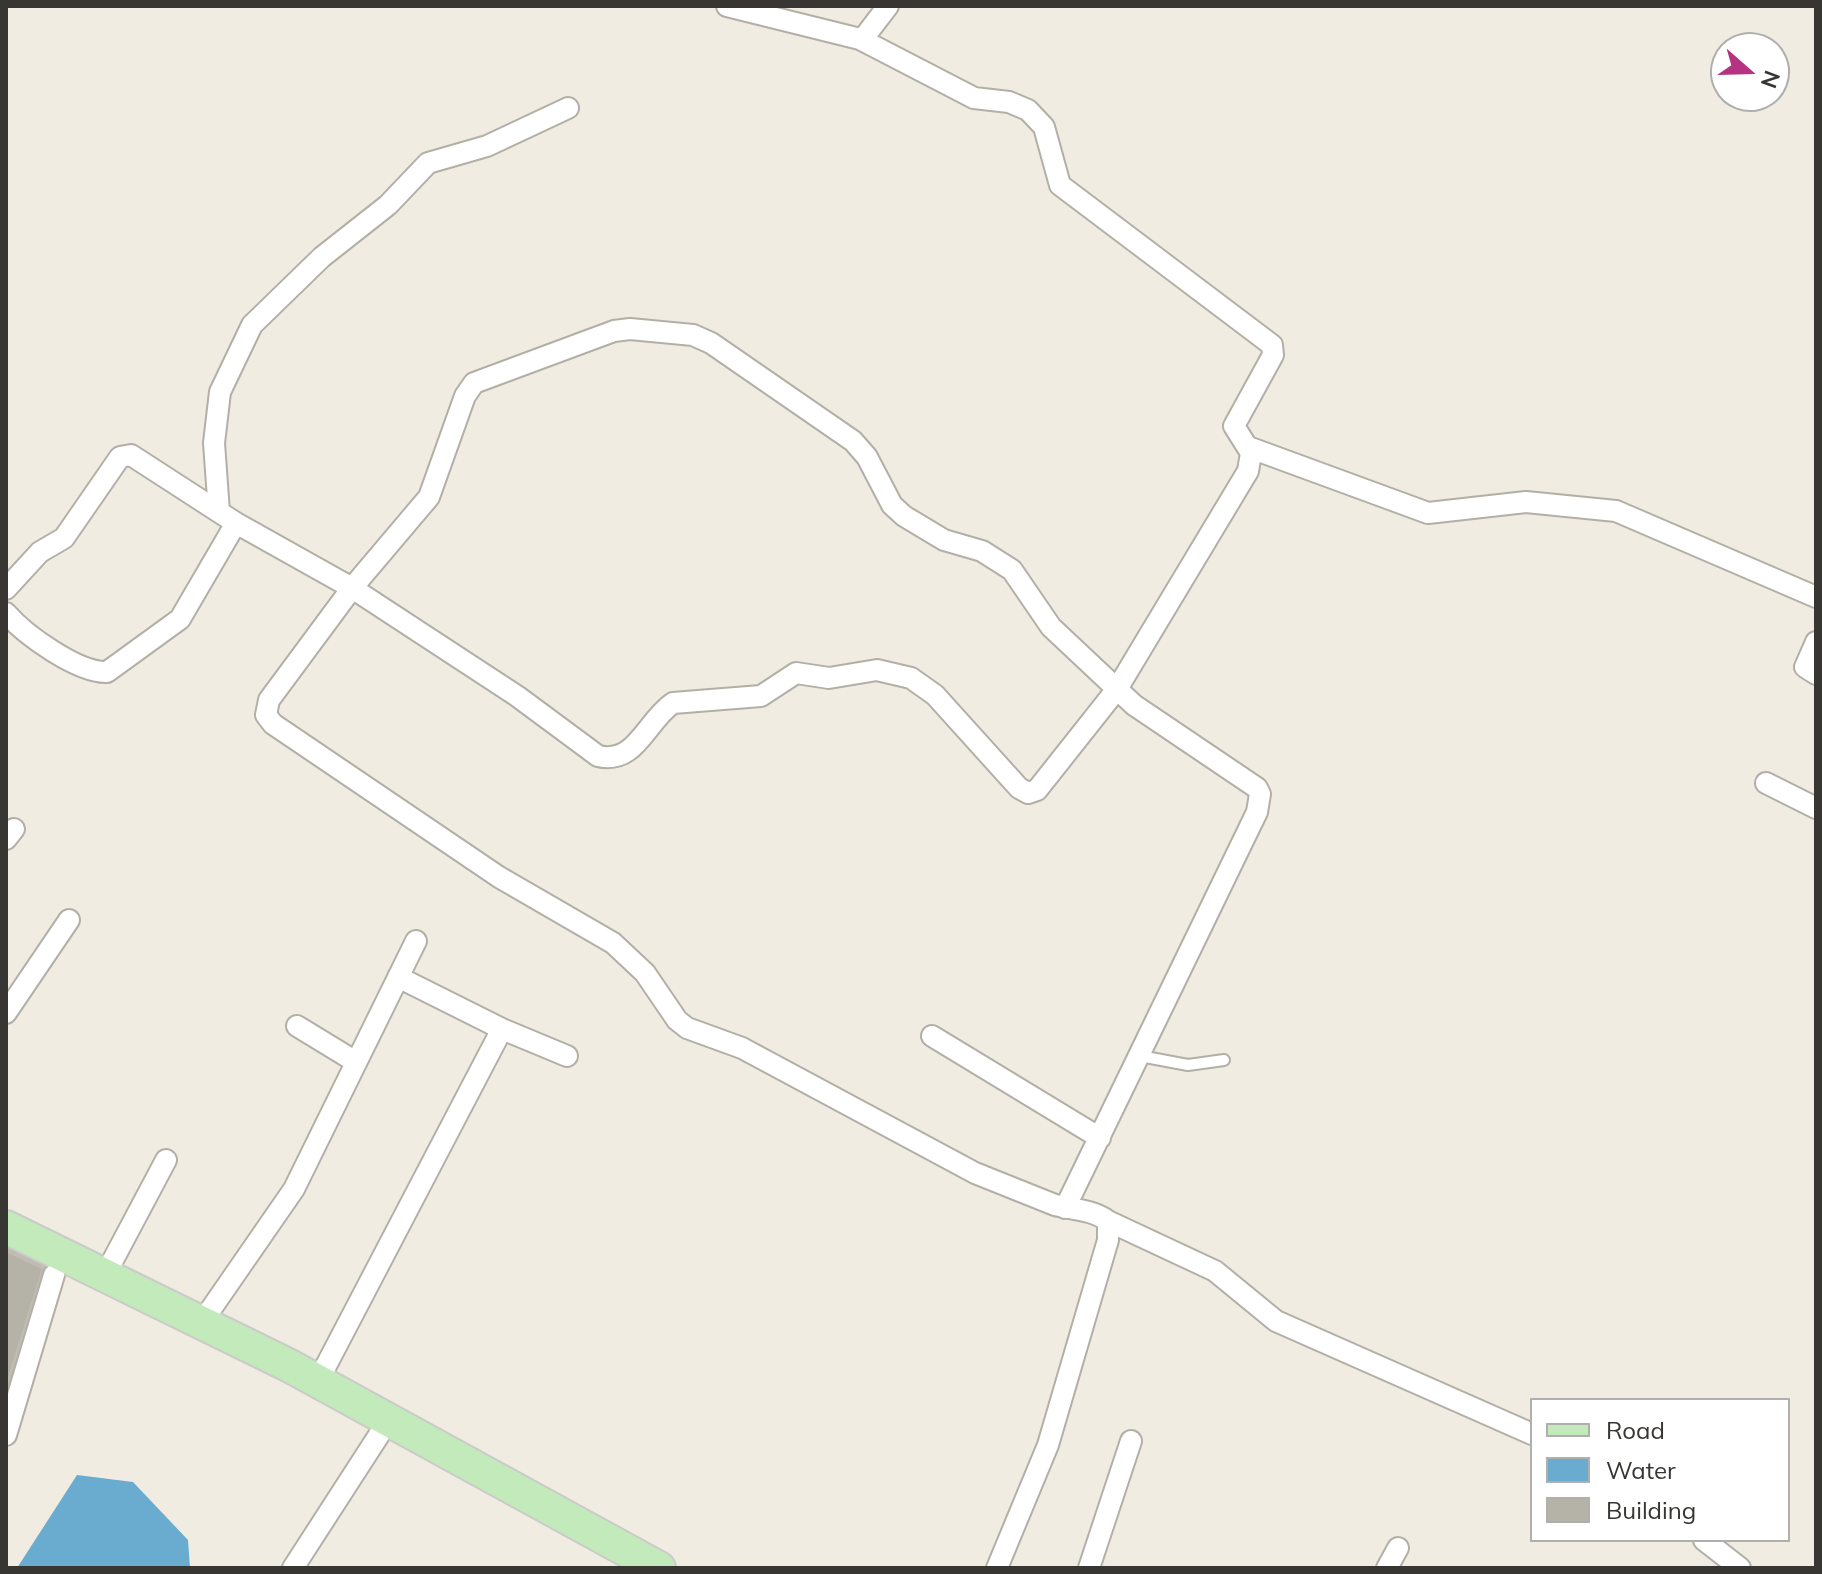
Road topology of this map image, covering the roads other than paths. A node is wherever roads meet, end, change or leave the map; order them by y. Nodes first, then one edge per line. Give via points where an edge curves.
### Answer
1 (727, 6) edge
2 (888, 6) edge
3 (862, 40) junction
4 (568, 108) dead end
5 (1248, 447) junction
6 (228, 518) junction
7 (352, 588) junction
8 (6, 589) edge
9 (1816, 597) edge
10 (6, 613) edge
11 (1816, 642) edge
12 (1816, 674) edge
13 (1117, 689) junction
14 (1766, 783) dead end
15 (1816, 808) edge
16 (69, 920) dead end
17 (416, 941) dead end
18 (398, 977) junction
19 (6, 1013) edge
20 (297, 1026) dead end
21 (502, 1029) junction
22 (932, 1036) dead end
23 (567, 1056) dead end
24 (1140, 1056) junction
25 (1224, 1060) dead end
26 (356, 1062) junction
27 (1100, 1138) junction
28 (166, 1160) dead end
29 (1065, 1208) junction
30 (1108, 1221) junction
31 (6, 1227) edge
32 (6, 1251) edge
33 (54, 1275) junction
34 (105, 1275) junction
35 (202, 1322) junction
36 (318, 1381) junction
37 (1530, 1433) edge
38 (6, 1435) edge
39 (379, 1435) junction
40 (1131, 1441) dead end
41 (1707, 1542) edge
42 (1398, 1548) dead end
43 (293, 1568) edge
44 (623, 1568) edge
45 (659, 1568) edge
46 (997, 1568) edge
47 (1089, 1568) edge
48 (1387, 1568) edge
49 (1740, 1568) edge

1 - 3 street
2 - 3 street
3 - 5 street via 974,98 1009,102 1033,113 1044,127 1062,187 1269,340 1273,355 1234,426
4 - 6 street via 487,146 428,163 252,325 220,392 214,443
5 - 9 street via 1428,513 1526,502 1616,511
5 - 13 street via 1248,471
6 - 7 street
6 - 8 street via 134,456 124,455 64,538 40,552
6 - 10 street via 180,619 107,672 86,669 19,627
7 - 13 street via 598,756 610,758 631,749 673,703 761,696 796,673 829,678 877,670 899,672 925,686 1019,788 1031,792
7 - 13 street via 429,497 474,383 614,331 681,333 711,343 853,441 904,516 1012,570 1051,627
7 - 29 street via 269,700 265,712 270,722 499,877 613,943 645,973 687,1028 742,1048 975,1173
11 - 12 street via 1805,667
13 - 24 street via 1260,794 1257,812
14 - 15 street
16 - 19 street
17 - 18 street
18 - 21 street
18 - 26 street
20 - 26 street
21 - 23 street
21 - 36 street
22 - 27 street
24 - 25 lane via 1188,1065
24 - 27 street
26 - 35 street via 294,1189
27 - 29 street
28 - 34 street
29 - 30 street
30 - 37 street via 1215,1271 1276,1321
30 - 46 street via 1108,1240 1048,1445
31 - 34 main road
32 - 33 main road
33 - 38 street
33 - 39 main road
34 - 35 main road
35 - 36 main road
36 - 45 main road
39 - 43 street
39 - 44 main road
40 - 47 street
41 - 49 street
42 - 48 street

